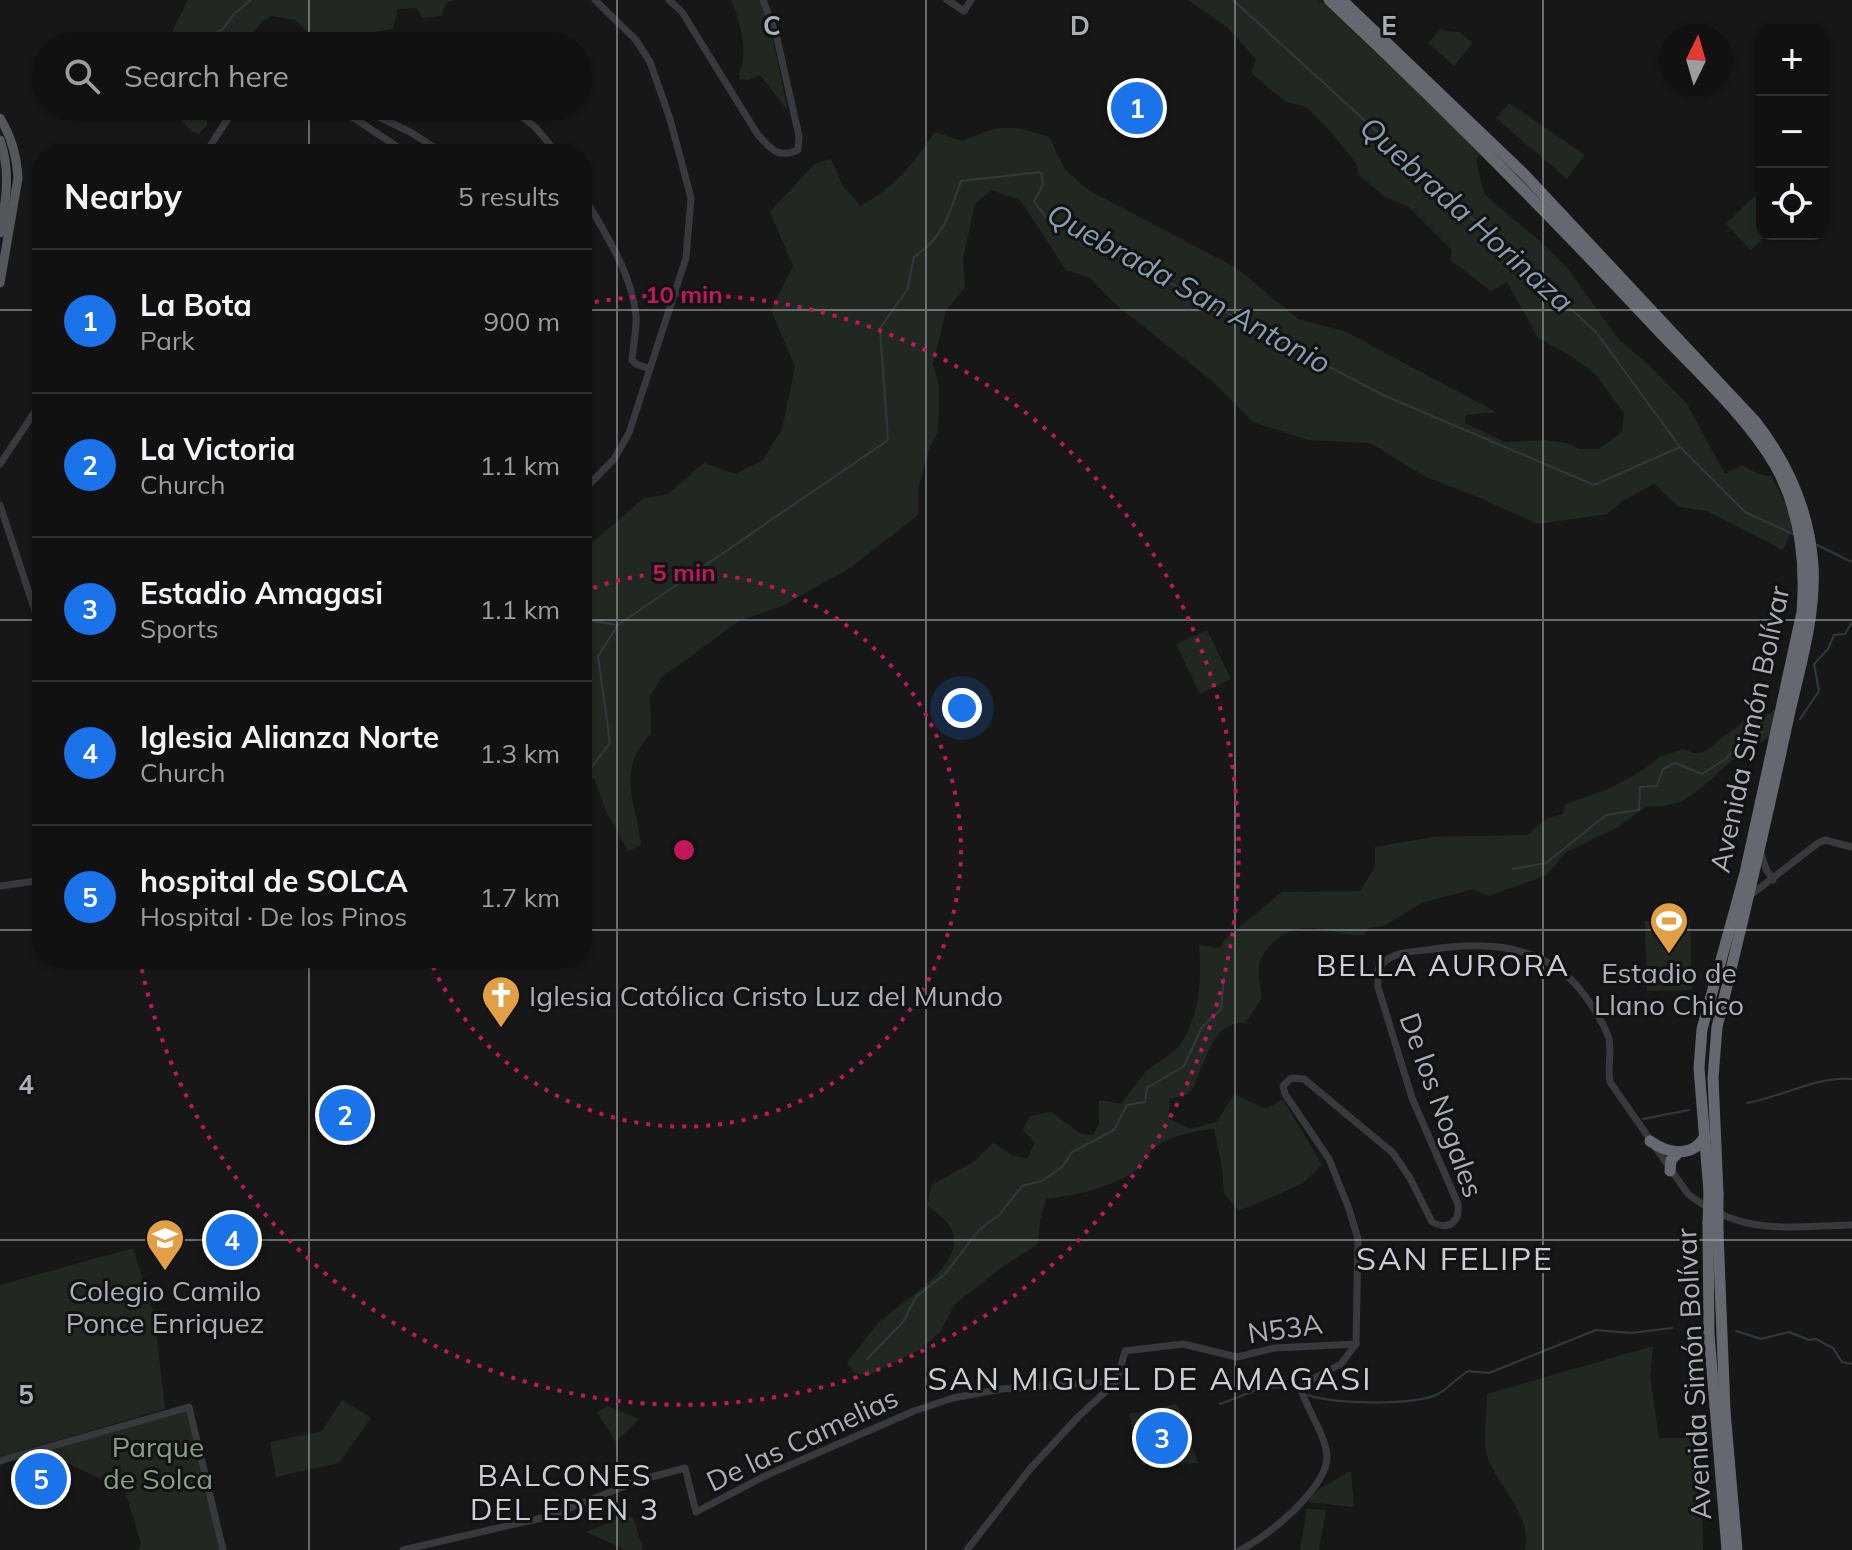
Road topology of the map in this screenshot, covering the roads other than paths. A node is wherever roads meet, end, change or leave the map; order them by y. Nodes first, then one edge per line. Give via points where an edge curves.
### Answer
1 (595, 0) edge
2 (669, 0) edge
3 (763, 0) edge
4 (947, 0) edge
5 (964, 0) edge
6 (971, 0) edge
7 (1329, 0) edge
8 (1342, 0) edge
9 (961, 10) junction
10 (0, 118) edge
11 (227, 120) edge
12 (357, 120) edge
13 (385, 120) edge
14 (526, 120) edge
15 (0, 140) edge
16 (211, 144) edge
17 (393, 144) edge
18 (429, 144) edge
19 (550, 144) edge
20 (592, 210) edge
21 (0, 233) edge
22 (0, 283) edge
23 (650, 369) junction
24 (32, 416) edge
25 (0, 464) edge
26 (592, 482) edge
27 (0, 505) edge
28 (1805, 541) junction
29 (32, 602) edge
30 (1852, 847) edge
31 (1760, 849) junction
32 (1773, 880) junction
33 (32, 881) edge
34 (0, 886) edge
35 (1748, 897) junction
36 (1705, 1136) junction
37 (1650, 1141) junction
38 (1683, 1151) junction
39 (1708, 1169) junction
40 (1670, 1171) junction
41 (1713, 1193) junction
42 (1852, 1225) edge
43 (1356, 1344) junction
44 (1117, 1381) junction
45 (0, 1461) edge
46 (223, 1550) edge
47 (403, 1550) edge
48 (967, 1550) edge
49 (1240, 1550) edge
50 (1727, 1550) edge
51 (1737, 1550) edge

1 - 23 street via 636,40 650,62 691,198 686,258
2 - 3 street via 682,12 758,135 773,152 786,155 798,150 799,136
4 - 9 street
5 - 9 street
6 - 9 street
7 - 28 highway, Avenida Simón Bolívar via 1543,207 1748,428 1780,475
8 - 28 highway, Avenida Simón Bolívar via 1524,174 1755,421 1792,479
10 - 22 main road via 18,178
11 - 16 street
12 - 17 street
13 - 18 street
14 - 19 street
15 - 21 main road via 7,174
20 - 23 street via 630,291 636,315 632,360
23 - 26 street via 629,433
24 - 25 street
27 - 29 street
28 - 31 highway, Avenida Simón Bolívar via 1813,581 1810,615
28 - 36 highway, Avenida Simón Bolívar via 1794,649 1745,873 1702,1029 1699,1068
30 - 32 street via 1825,840 1804,851
31 - 32 street
31 - 35 highway, Avenida Simón Bolívar
32 - 35 street
33 - 34 street
35 - 41 highway, Avenida Simón Bolívar via 1713,1053
36 - 38 highway via 1699,1146
36 - 39 highway, Avenida Simón Bolívar
37 - 38 highway
37 - 40 street, De los Nogales
37 - 43 street, De los Nogales via 1610,1082 1606,1031 1567,974 1515,949 1494,945 1386,959 1378,969 1378,987 1412,1098 1458,1204 1456,1220 1442,1227 1430,1221 1393,1153 1308,1082 1295,1077 1283,1086 1329,1159 1356,1232
38 - 39 highway via 1701,1158
38 - 40 highway via 1671,1160
39 - 41 highway, Avenida Simón Bolívar
40 - 42 street, De los Nogales via 1696,1201 1745,1224
41 - 50 highway, Avenida Simón Bolívar, bridge via 1708,1223 1709,1334
41 - 51 highway, Avenida Simón Bolívar, bridge
43 - 44 street, N53A via 1275,1348 1237,1357 1183,1344 1125,1351
43 - 49 street via 1341,1364 1311,1380 1302,1392 1326,1447 1325,1471 1278,1523
44 - 47 street, De las Camelias via 953,1398 767,1475 696,1512 685,1468 550,1516
44 - 48 street via 1030,1469
45 - 46 street via 189,1407

